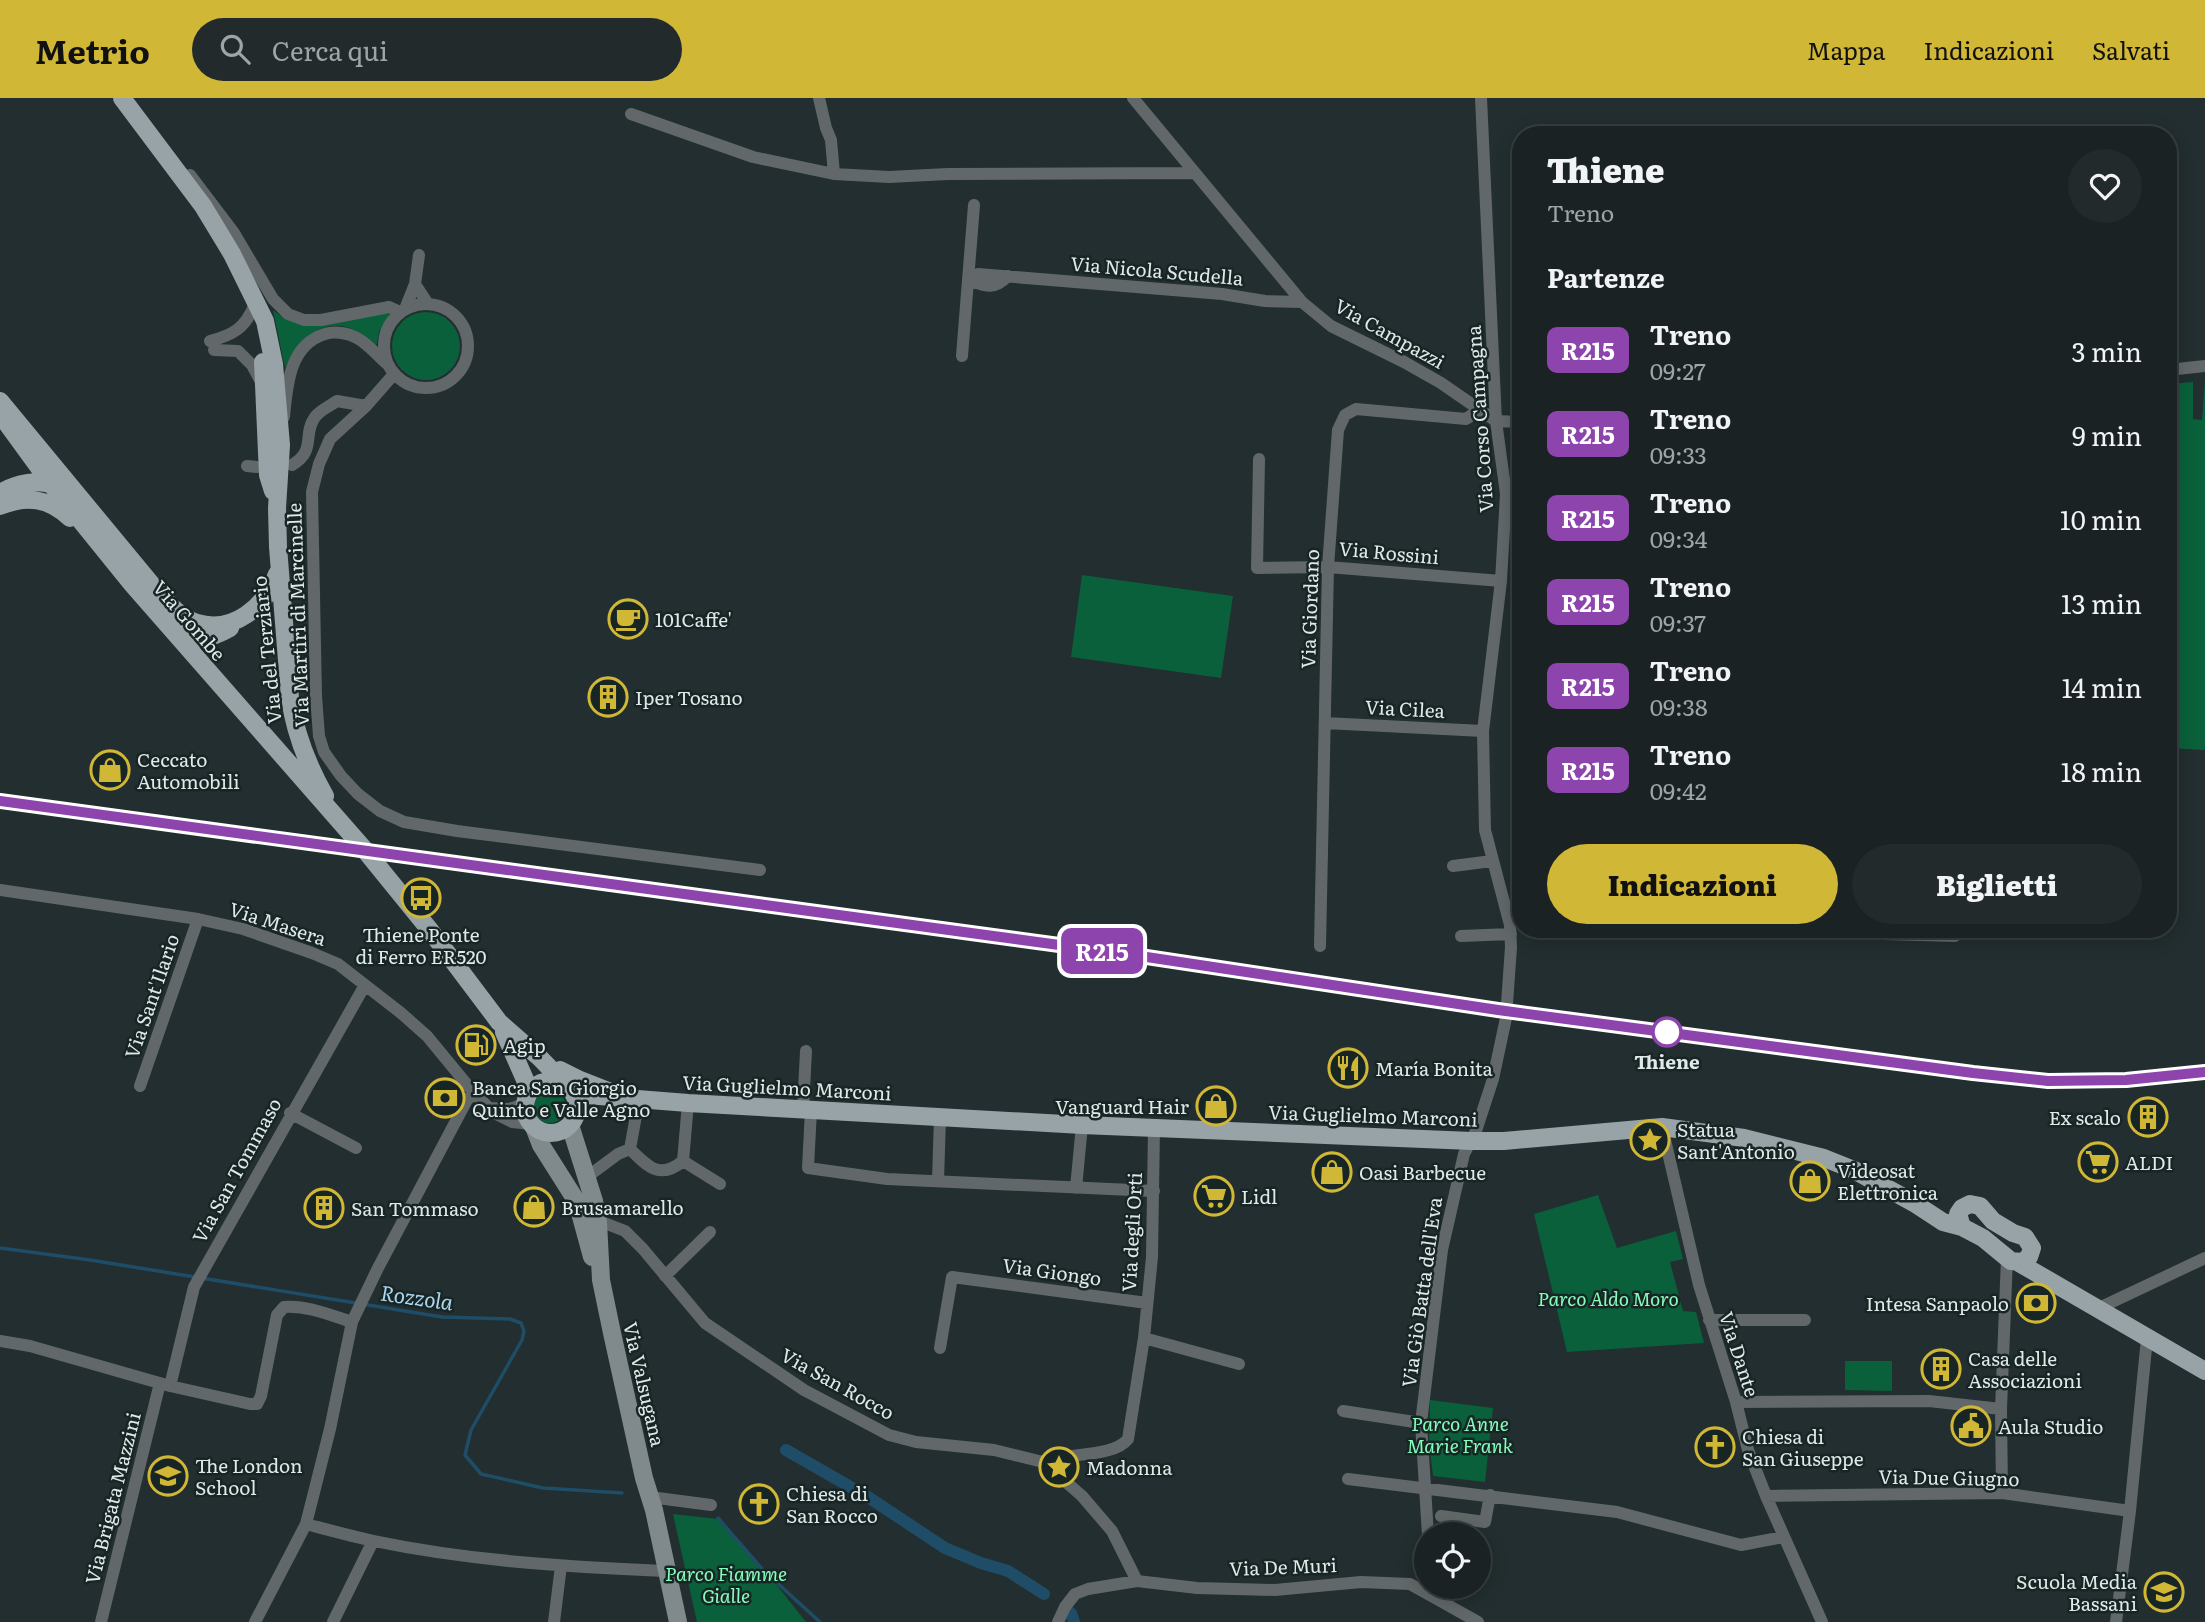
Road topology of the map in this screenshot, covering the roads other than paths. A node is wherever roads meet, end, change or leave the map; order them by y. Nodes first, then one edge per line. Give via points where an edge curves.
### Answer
1 (122, 98) edge
2 (819, 98) edge
3 (1133, 98) edge
4 (1481, 98) edge
5 (631, 114) dead end
6 (147, 128) junction
7 (1193, 173) junction
8 (834, 174) junction
9 (974, 205) dead end
10 (419, 255) dead end
11 (969, 280) junction
12 (415, 284) junction
13 (253, 298) junction
14 (1302, 302) junction
15 (428, 304) junction
16 (403, 311) junction
17 (962, 356) dead end
18 (2205, 366) edge
19 (2177, 369) edge
20 (391, 370) junction
21 (263, 389) junction
22 (0, 401) edge
23 (366, 406) junction
24 (1479, 410) junction
25 (0, 414) edge
26 (1496, 421) junction
27 (1512, 422) edge
28 (281, 446) junction
29 (1259, 459) dead end
30 (292, 464) dead end
31 (51, 484) junction
32 (0, 493) edge
33 (1506, 494) junction
34 (1512, 494) edge
35 (0, 506) edge
36 (277, 508) junction
37 (94, 515) junction
38 (1328, 567) junction
39 (278, 569) junction
40 (1501, 581) junction
41 (132, 584) junction
42 (254, 611) junction
43 (171, 629) junction
44 (1325, 723) junction
45 (1483, 731) junction
46 (339, 820) junction
47 (360, 845) joint
48 (1492, 861) junction
49 (1453, 866) dead end
50 (760, 870) dead end
51 (0, 890) edge
52 (198, 919) junction
53 (1512, 921) edge
54 (1512, 927) edge
55 (1461, 936) dead end
56 (1513, 938) edge
57 (1321, 946) dead end
58 (365, 985) junction
59 (499, 1022) junction
60 (806, 1051) dead end
61 (540, 1058) junction
62 (140, 1086) dead end
63 (570, 1089) junction
64 (474, 1093) junction
65 (527, 1098) junction
66 (635, 1099) junction
67 (688, 1103) junction
68 (488, 1108) junction
69 (807, 1110) junction
70 (290, 1113) junction
71 (940, 1117) junction
72 (573, 1121) junction
73 (532, 1125) junction
74 (1082, 1125) junction
75 (1154, 1128) junction
76 (1662, 1128) junction
77 (1472, 1141) junction
78 (356, 1148) dead end
79 (630, 1149) junction
80 (683, 1161) junction
81 (585, 1172) junction
82 (938, 1181) junction
83 (720, 1184) dead end
84 (1076, 1188) junction
85 (1154, 1191) junction
86 (575, 1199) junction
87 (1962, 1208) junction
88 (1925, 1209) junction
89 (598, 1222) junction
90 (1962, 1227) junction
91 (710, 1232) dead end
92 (2032, 1248) junction
93 (2205, 1258) edge
94 (2014, 1261) junction
95 (665, 1276) junction
96 (2046, 1278) junction
97 (601, 1280) junction
98 (1147, 1303) junction
99 (2097, 1309) junction
100 (1709, 1320) junction
101 (1805, 1320) dead end
102 (352, 1322) junction
103 (1144, 1338) junction
104 (2147, 1338) junction
105 (0, 1341) edge
106 (940, 1348) dead end
107 (1238, 1364) dead end
108 (2205, 1371) edge
109 (165, 1384) junction
110 (1736, 1402) junction
111 (2001, 1409) junction
112 (1343, 1411) dead end
113 (1422, 1423) junction
114 (1043, 1462) junction
115 (1348, 1479) dead end
116 (1426, 1487) junction
117 (2002, 1493) junction
118 (1490, 1495) junction
119 (1766, 1496) junction
120 (650, 1497) junction
121 (710, 1505) dead end
122 (2130, 1511) junction
123 (1441, 1516) dead end
124 (1427, 1522) edge
125 (306, 1524) junction
126 (1783, 1537) junction
127 (373, 1541) junction
128 (561, 1566) junction
129 (665, 1571) junction
130 (1138, 1581) junction
131 (1414, 1585) edge
132 (1442, 1599) edge
133 (338, 1620) edge
134 (101, 1622) edge
135 (255, 1622) edge
136 (554, 1622) edge
137 (678, 1622) edge
138 (1058, 1622) edge
139 (1478, 1622) edge
140 (1822, 1622) edge
141 (2116, 1622) edge

1 - 6 main road, Via del Terziario
2 - 8 street via 831,140
3 - 7 street, Via Campazzi
4 - 26 street, Via Corso Campagna
5 - 8 street via 754,156
6 - 13 main road, Via del Terziario via 203,206
6 - 16 street, Via del Terziario via 219,211 280,309 304,320 389,307
7 - 8 street
7 - 14 street, Via Campazzi
9 - 11 street
10 - 12 street
11 - 14 street, Via Nicola Scudella via 999,285 1008,276
11 - 17 street
12 - 15 street
12 - 16 street
13 - 21 main road, Via del Terziario via 263,355
13 - 21 street via 245,324 212,346 238,351 252,365
13 - 28 main road, Via del Terziario via 271,344
14 - 24 street, Via Campazzi via 1331,326 1405,362
15 - 16 street
15 - 20 street via 444,307 460,320 468,342 466,361 452,380 430,388 405,383
16 - 20 street via 386,331 384,343
18 - 19 street
20 - 23 street, Via Martiri di Marcinelle
20 - 28 street, Via del Terziario via 365,344 347,334 330,333 313,340 298,355 290,375
21 - 36 main road, Via del Terziario via 268,475
22 - 37 main road
23 - 30 street via 337,401 321,411 313,419 306,452
23 - 50 street, Via Martiri di Marcinelle via 330,439 312,492 319,736 341,776 380,811 404,822
24 - 26 street, Via Campazzi
24 - 38 street, Via Giordano via 1466,419 1356,409 1345,415 1338,430
25 - 31 main road, Via Gombe
26 - 27 street
26 - 33 street, Via Corso Campagna
28 - 36 main road, Via del Terziario
29 - 38 street, Via Rossini via 1257,568
31 - 32 main road via 21,484
31 - 37 main road
31 - 41 main road, Via Gombe
33 - 34 street
33 - 40 street, Via Corso Campagna
35 - 41 main road via 31,499 57,507
36 - 39 main road, Via del Terziario
37 - 42 main road via 162,597 189,619 213,625
38 - 40 street, Via Rossini
38 - 44 street, Via Giordano
39 - 42 main road via 272,588
39 - 46 main road, Via del Terziario via 293,722 302,753
40 - 45 street, Via Corso Campagna
41 - 43 main road, Via Gombe
42 - 43 main road via 207,638 186,637
43 - 46 main road, Via Gombe
44 - 45 street, Via Cilea
44 - 57 street, Via Giordano
45 - 48 street, Via Corso Campagna via 1485,830
46 - 47 main road, Via Gombe
47 - 59 main road, Via Guglielmo Marconi
48 - 49 street
48 - 53 street, Via Corso Campagna
51 - 52 street, Via Masera
52 - 58 street, Via Masera via 312,953 338,964
52 - 62 street, Via Sant'Ilario
54 - 55 street
56 - 77 street, Via Corso Campagna via 1506,1018 1493,1079
58 - 64 street, Via Masera via 427,1036
58 - 70 street, Via San Tommaso
59 - 61 main road, Via Guglielmo Marconi
59 - 65 main road, Via Guglielmo Marconi via 516,1056
60 - 69 street
61 - 63 main road, Via Guglielmo Marconi
61 - 66 main road, Via Guglielmo Marconi via 578,1080
63 - 65 main road, Via Guglielmo Marconi via 546,1081 537,1084
63 - 66 main road, Via Guglielmo Marconi
63 - 72 main road via 578,1108
64 - 68 street, Via Masera
64 - 102 street
65 - 68 street via 509,1109
65 - 73 main road, Via Guglielmo Marconi via 526,1115
66 - 67 main road, Via Guglielmo Marconi
66 - 72 main road, Via Guglielmo Marconi via 586,1110
66 - 79 street
67 - 69 main road, Via Guglielmo Marconi
67 - 80 street
68 - 73 street, Via Masera via 512,1122
69 - 71 main road, Via Guglielmo Marconi
69 - 82 street via 808,1168
70 - 78 street
70 - 109 street, Via San Tommaso via 194,1287
71 - 74 main road, Via Guglielmo Marconi
71 - 82 street
72 - 73 main road, Via Guglielmo Marconi via 552,1133
72 - 81 main road, Via Valsugana
73 - 86 main road, Via Valsugana
74 - 75 main road, Via Guglielmo Marconi
74 - 84 street
75 - 77 main road, Via Guglielmo Marconi
75 - 85 street, Via degli Orti
76 - 77 main road, Via Guglielmo Marconi
76 - 88 main road, Via Guglielmo Marconi via 1744,1138 1824,1158
76 - 100 street, Via Dante
77 - 113 street, Via Giò Batta dell'Eva via 1464,1154 1442,1250
79 - 80 street via 664,1172
79 - 81 street
80 - 83 street
81 - 86 street
81 - 89 main road, Via Valsugana
82 - 84 street
84 - 85 street
85 - 98 street, Via degli Orti
86 - 89 street, Via Valsugana
86 - 97 main road, Via Valsugana
87 - 88 main road
87 - 90 main road via 1958,1217
87 - 92 main road via 1980,1206 2002,1227 2027,1238
88 - 90 main road, Via Guglielmo Marconi via 1943,1222
89 - 95 street, Via San Rocco via 625,1231
89 - 97 main road, Via Valsugana
90 - 94 main road, Via Guglielmo Marconi
91 - 95 street
92 - 94 main road via 2029,1257
92 - 96 main road
93 - 99 street
94 - 96 main road, Via Guglielmo Marconi
94 - 111 street via 2007,1283
95 - 114 street, Via San Rocco via 705,1323 804,1390 889,1435
96 - 99 main road, Via Guglielmo Marconi
97 - 120 main road, Via Valsugana
98 - 103 street, Via degli Orti
98 - 106 street, Via Giongo via 952,1277
99 - 104 main road, Via Guglielmo Marconi
100 - 101 street
100 - 110 street, Via Dante
102 - 109 street via 284,1307 277,1315 257,1404
102 - 125 street
103 - 107 street
103 - 114 street, Via degli Orti via 1125,1443
104 - 108 main road, Via Guglielmo Marconi
104 - 122 street
105 - 109 street
109 - 134 street, Via Brigata Mazzini
110 - 111 street via 1929,1401
110 - 119 street, Via Dante
111 - 117 street
112 - 113 street
113 - 116 street, Via Giò Batta dell'Eva
114 - 130 street, Via San Rocco via 1082,1496 1112,1531
115 - 116 street
116 - 118 street
116 - 124 street, Via Giò Batta dell'Eva
117 - 119 street, Via Due Giugno
117 - 122 street, Via Due Giugno
118 - 123 street via 1485,1522
118 - 126 street via 1617,1511 1741,1545
119 - 126 street, Via Dante
120 - 121 street
120 - 129 main road, Via Valsugana
122 - 141 street
125 - 127 street
125 - 135 street
126 - 140 street, Via Dante
127 - 128 street
127 - 133 street
128 - 129 street
128 - 136 street
129 - 137 main road, Via Valsugana
130 - 131 street, Via De Muri via 1275,1590 1362,1581
130 - 138 street, Via De Muri via 1075,1594
132 - 139 street, Via De Muri

